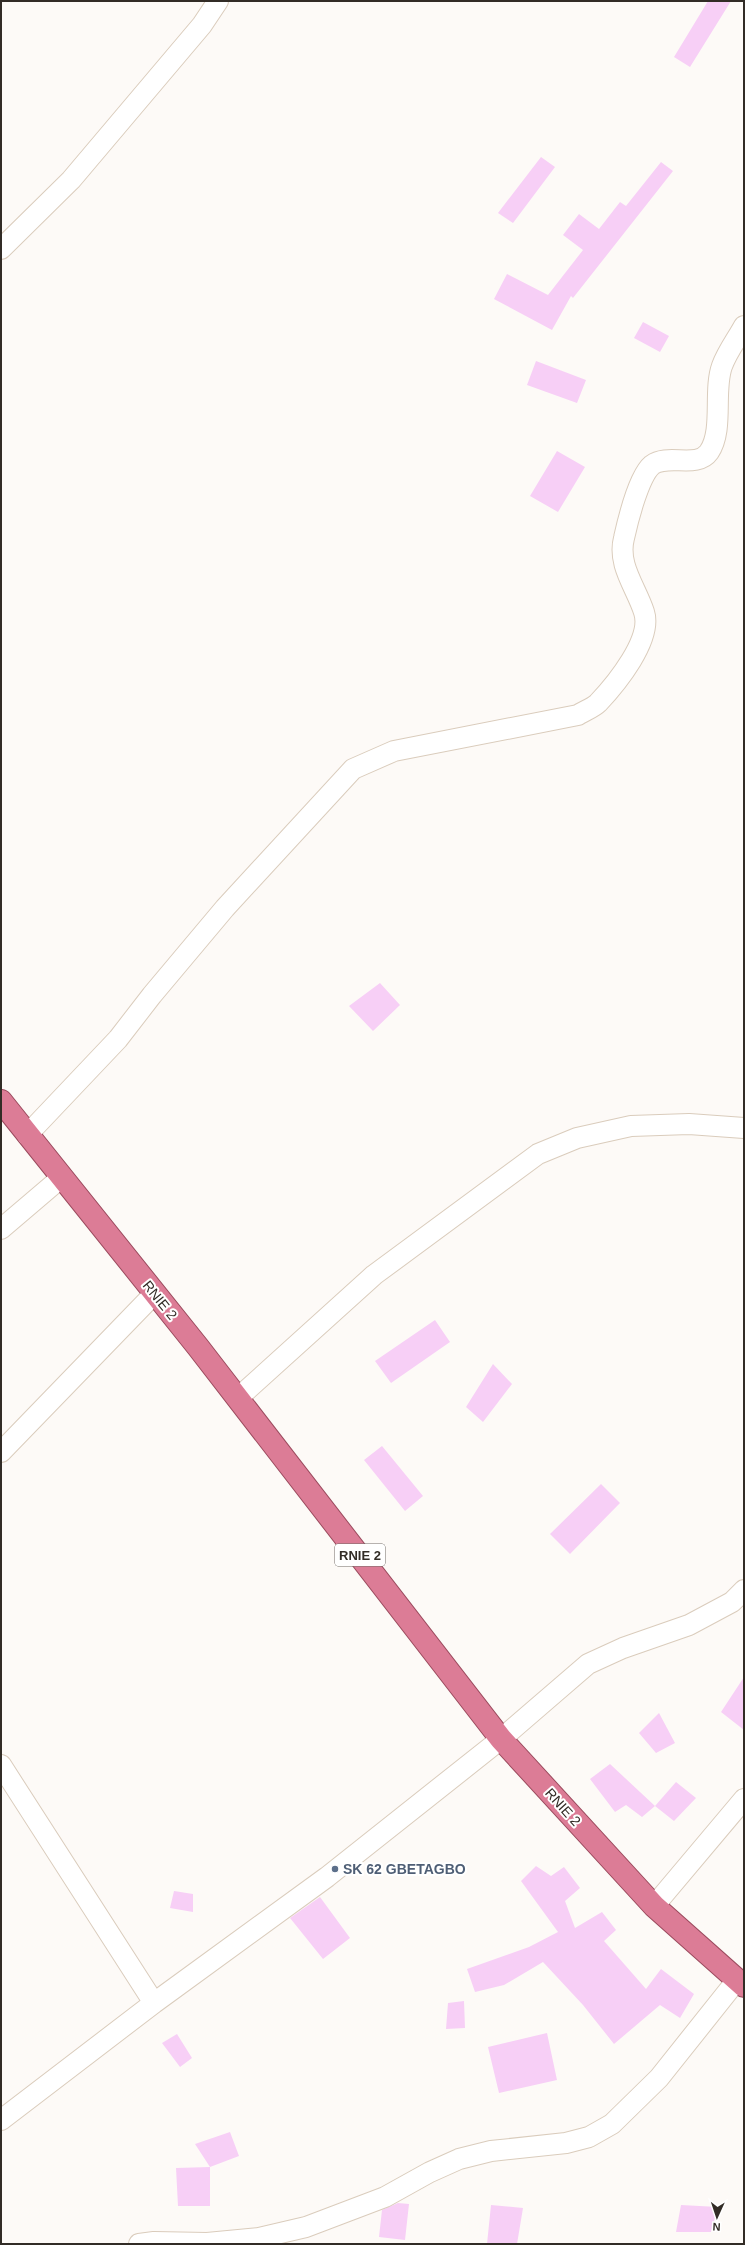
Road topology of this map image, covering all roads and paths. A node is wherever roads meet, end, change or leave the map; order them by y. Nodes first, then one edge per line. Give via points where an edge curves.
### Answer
1 (218, 1) edge
2 (1, 249) edge
3 (744, 326) edge
4 (1, 1102) edge
5 (744, 1128) edge
6 (27, 1135) junction
7 (62, 1177) junction
8 (1, 1230) edge
9 (155, 1293) junction
10 (238, 1398) junction
11 (1, 1452) edge
12 (744, 1590) edge
13 (501, 1739) junction
14 (1, 1765) edge
15 (744, 1799) edge
16 (654, 1906) junction
17 (740, 1983) edge
18 (154, 2003) junction
19 (1, 2120) edge
20 (139, 2244) edge

1 - 2 street via 202,26 71,180
3 - 6 street via 722,366 715,441 708,453 697,460 668,460 653,465 643,478 624,539 622,559 644,612 644,635 634,656 597,704 578,715 394,751 353,769 225,908 118,1039
4 - 6 highway, RNIE 2 / RNIE 2
5 - 10 street via 689,1124 631,1126 577,1138 538,1154 374,1275
6 - 7 highway, RNIE 2 / RNIE 2
7 - 8 street
7 - 9 highway, RNIE 2 / RNIE 2
9 - 10 highway, RNIE 2 / RNIE 2
9 - 11 street
10 - 13 highway, RNIE 2 / RNIE 2
12 - 13 street via 732,1602 689,1625 623,1648 588,1664
13 - 16 highway, RNIE 2 / RNIE 2
13 - 18 street via 327,1877
14 - 18 street
15 - 16 street
16 - 17 highway, RNIE 2 / RNIE 2
17 - 20 street via 659,2078 612,2124 589,2137 566,2143 491,2151 459,2159 385,2197 306,2227 259,2238 207,2243
18 - 19 street

